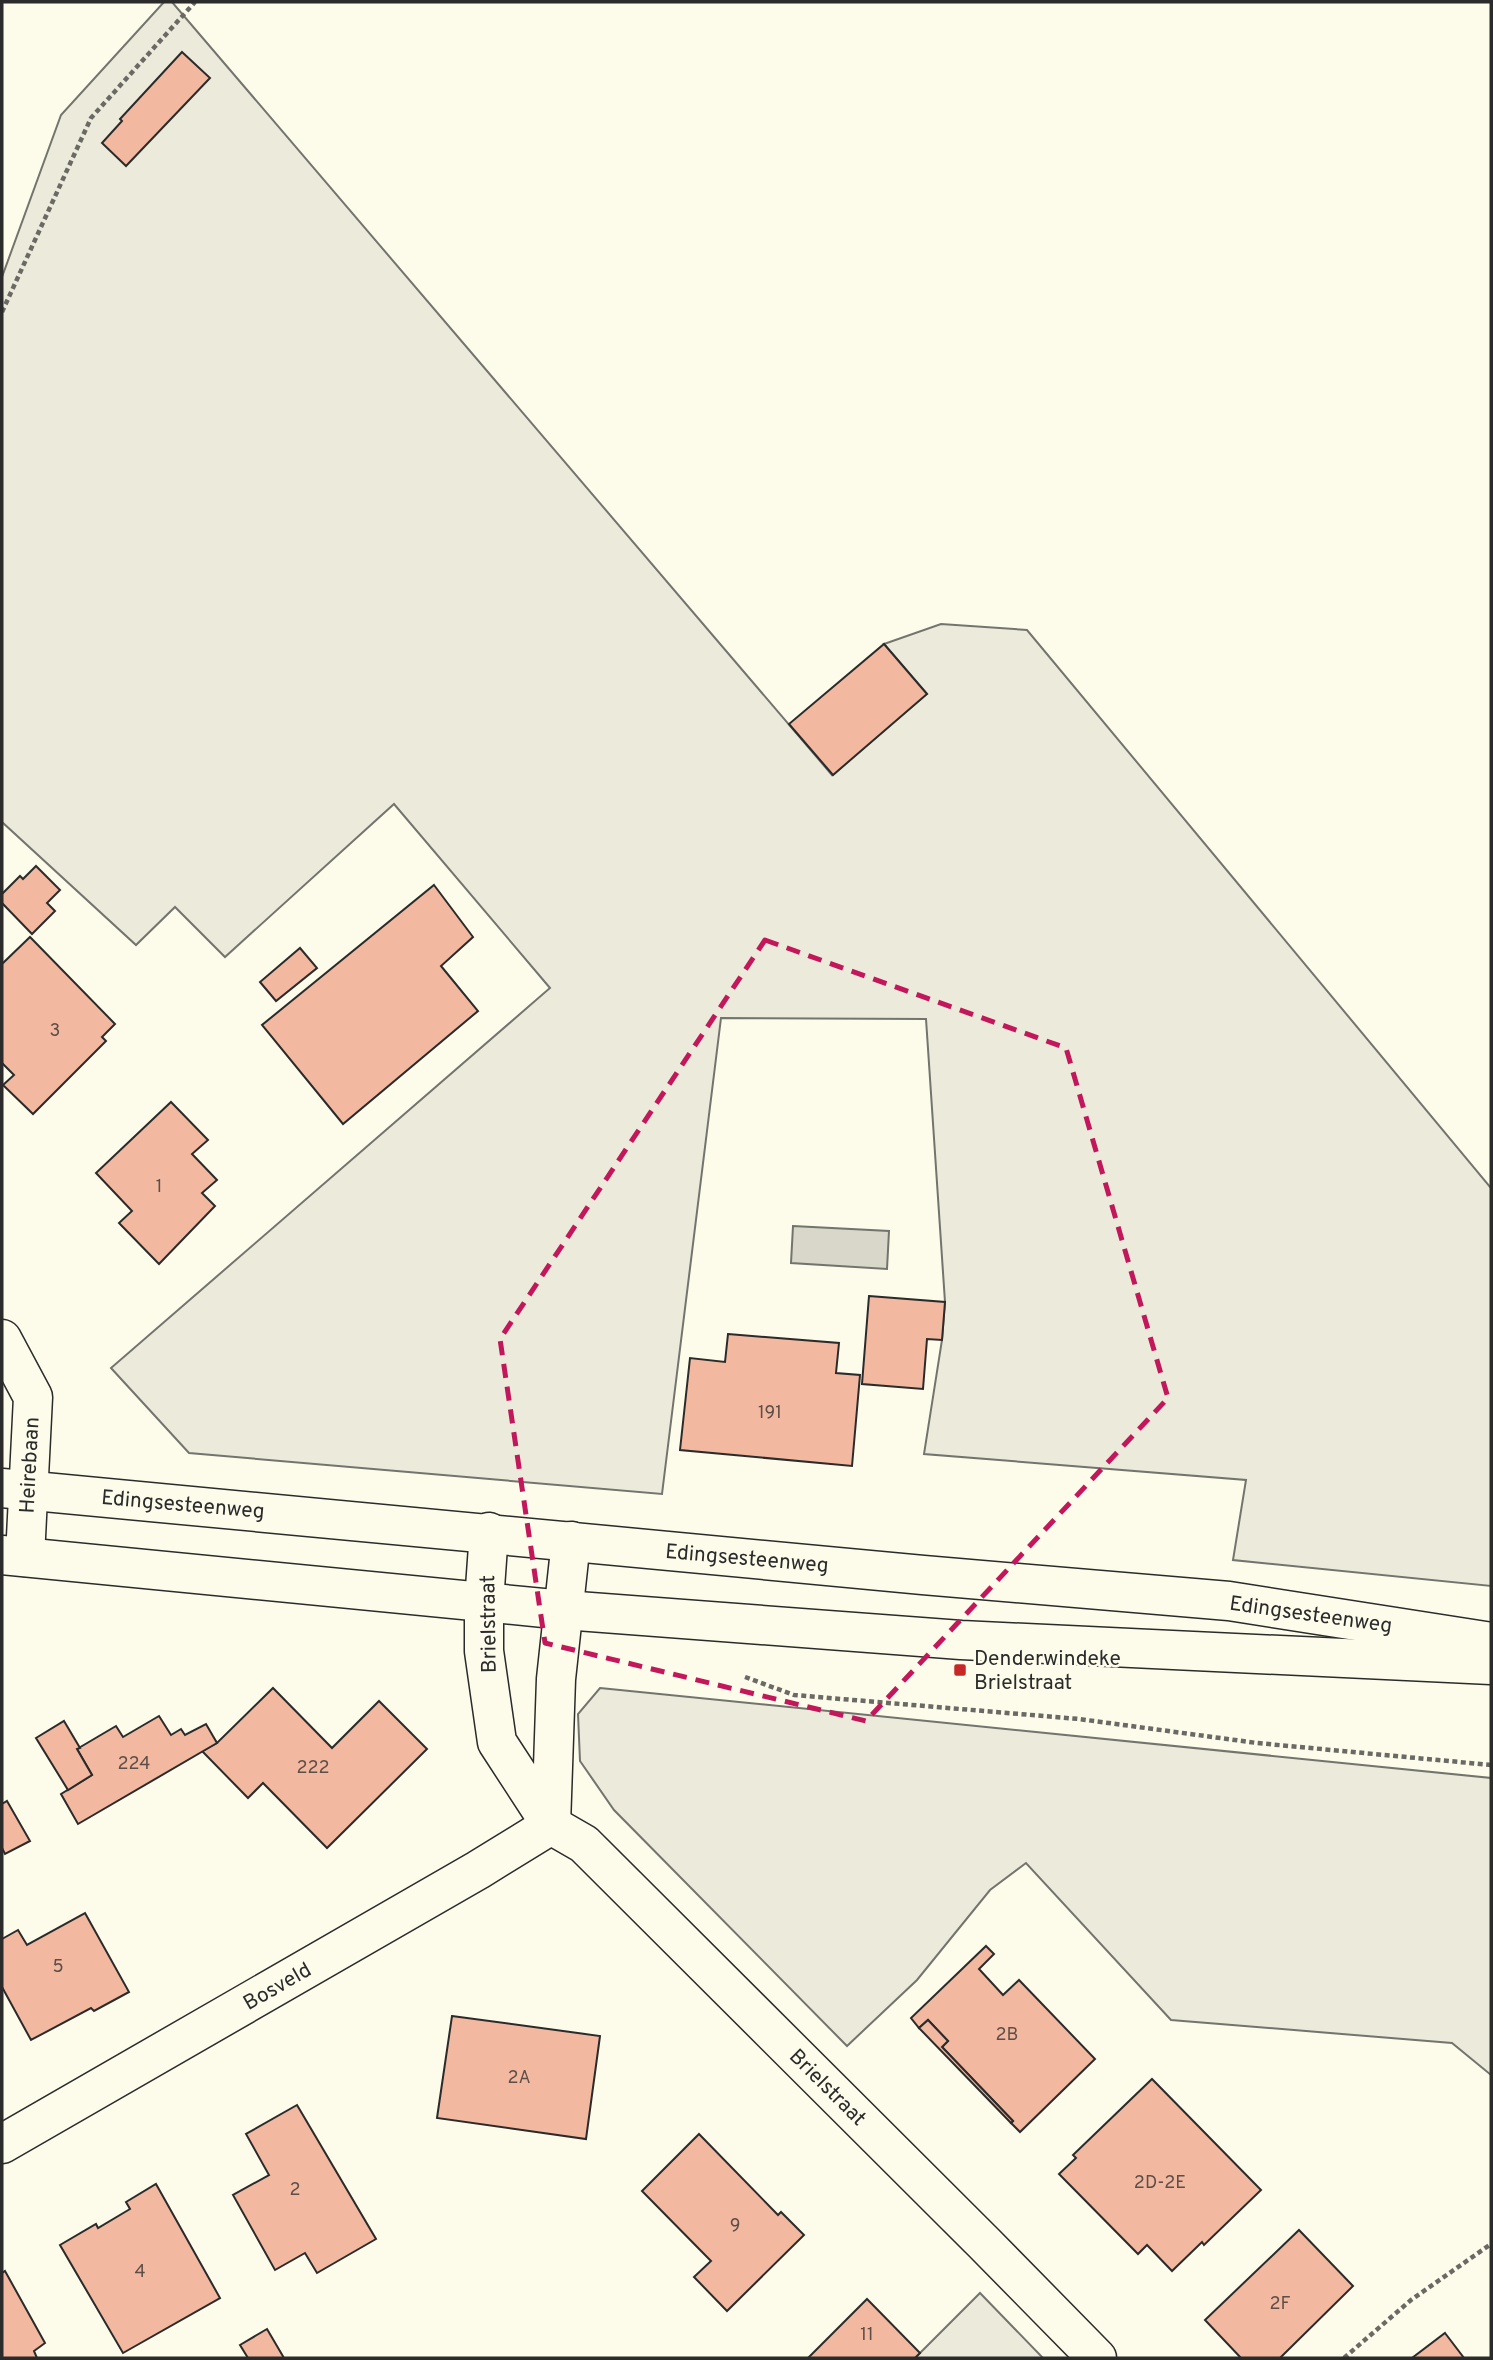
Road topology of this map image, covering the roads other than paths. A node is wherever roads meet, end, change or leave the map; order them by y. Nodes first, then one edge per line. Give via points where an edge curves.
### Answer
1 (2, 1339) edge
2 (15, 1489) edge
3 (489, 1532) junction
4 (571, 1541) junction
5 (13, 1556) edge
6 (484, 1602) junction
7 (564, 1610) junction
8 (1491, 1642) edge
9 (1491, 1665) edge
10 (551, 1825) junction
11 (2, 2144) edge
12 (1097, 2358) edge

1 - 2 main road, Heirebaan via 33,1397
2 - 3 main road, Edingsesteenweg
2 - 5 main road, Heirebaan
3 - 4 main road, Edingsesteenweg
3 - 6 main road, Brielstraat
4 - 7 main road
4 - 8 main road, Edingsesteenweg via 1229,1601
5 - 6 main road, Edingsesteenweg
6 - 7 main road, Edingsesteenweg
6 - 10 main road, Brielstraat via 484,1651 497,1742
7 - 9 main road, Edingsesteenweg via 961,1640
7 - 10 main road via 556,1679
10 - 11 main road, Bosveld
10 - 12 main road, Brielstraat via 584,1844

